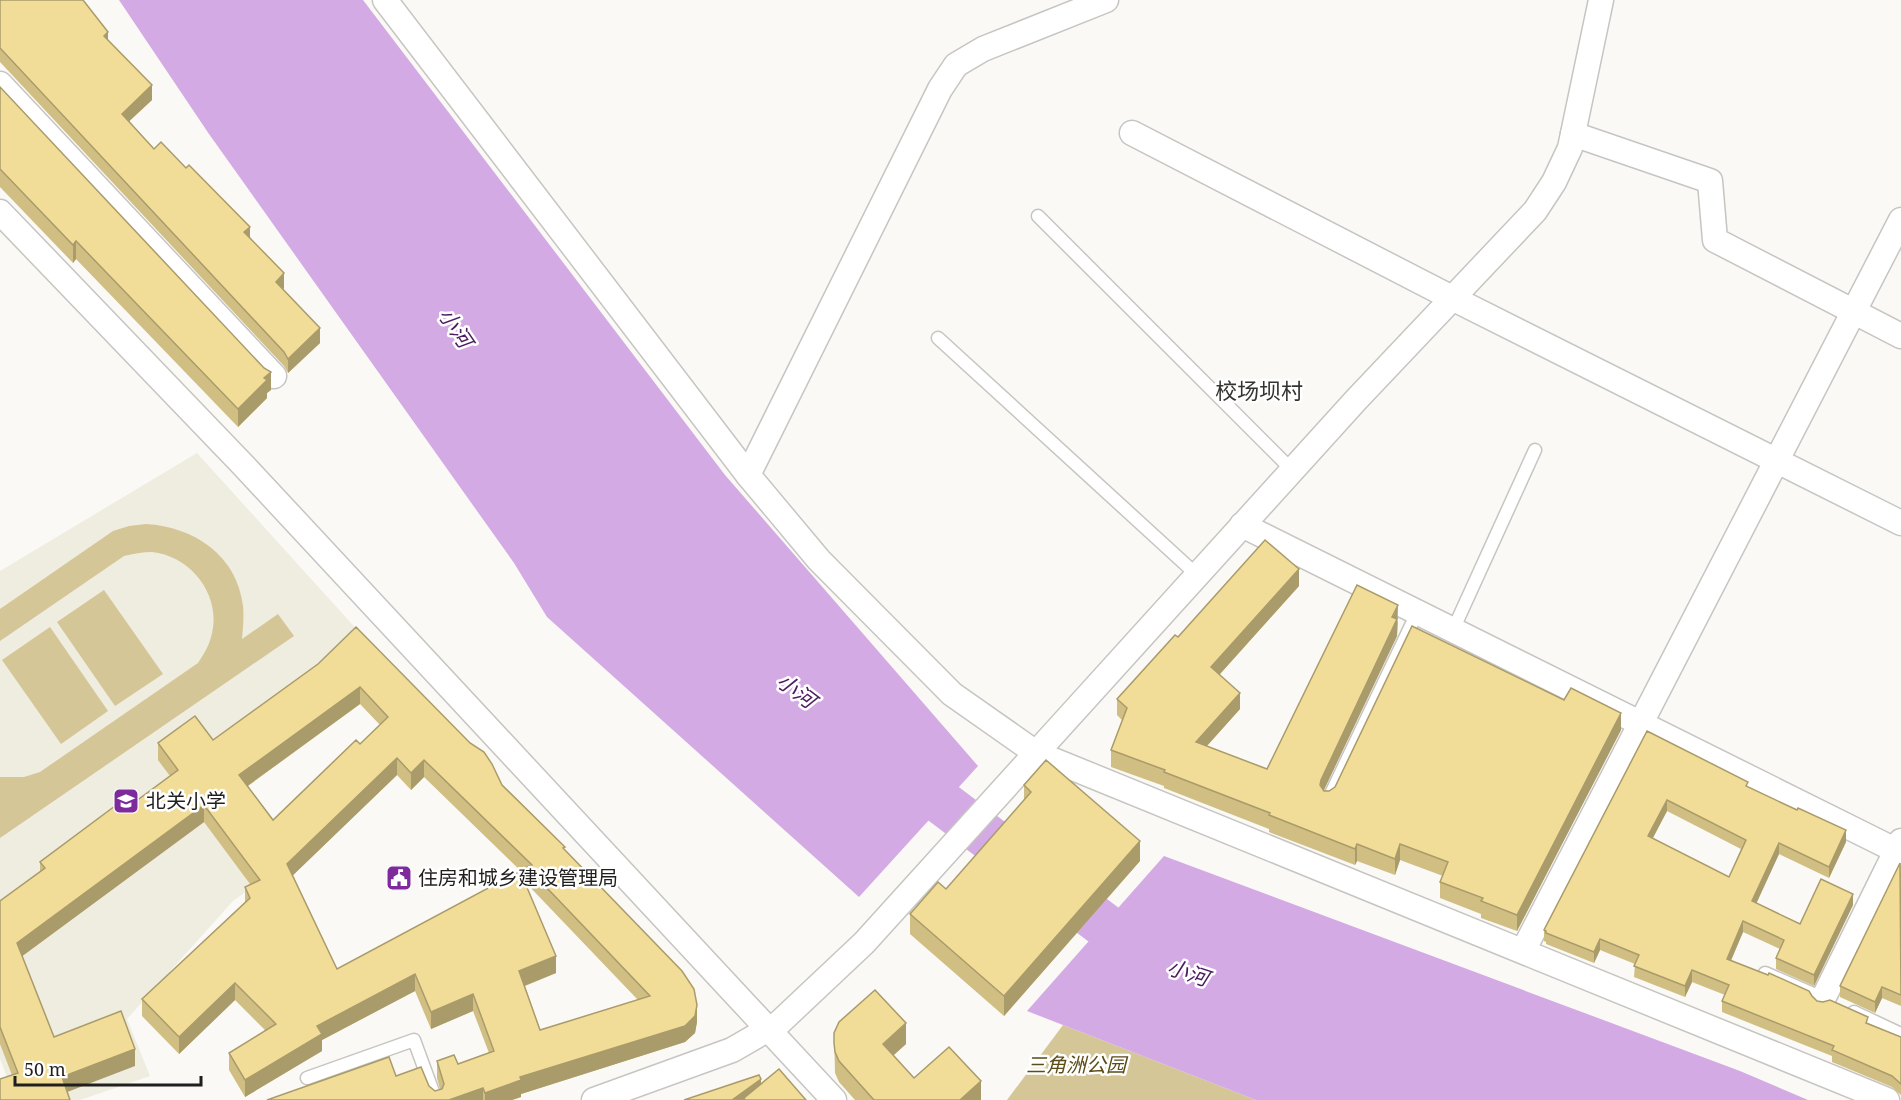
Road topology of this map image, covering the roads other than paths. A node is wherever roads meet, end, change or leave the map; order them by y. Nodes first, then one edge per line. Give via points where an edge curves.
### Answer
1 (385, 0) edge
2 (1106, 0) edge
3 (1600, 0) edge
4 (0, 84) edge
5 (1131, 133) dead end
6 (1572, 134) junction
7 (0, 212) edge
8 (1038, 216) dead end
9 (1901, 220) edge
10 (1452, 298) junction
11 (1854, 312) junction
12 (1901, 336) edge
13 (938, 338) dead end
14 (274, 376) dead end
15 (1535, 450) dead end
16 (1777, 460) junction
17 (1292, 470) junction
18 (748, 475) junction
19 (1901, 523) edge
20 (1242, 525) junction
21 (1197, 575) junction
22 (1417, 613) junction
23 (1453, 630) junction
24 (1641, 724) junction
25 (1030, 759) junction
26 (1328, 800) edge
27 (1899, 848) edge
28 (1523, 951) junction
29 (1765, 973) edge
30 (1823, 999) junction
31 (768, 1029) junction
32 (1901, 1034) edge
33 (307, 1078) dead end
34 (622, 1095) edge
35 (436, 1100) edge
36 (594, 1100) edge
37 (834, 1100) edge
38 (1887, 1100) edge

1 - 18 street
2 - 18 street via 983,49 956,65 940,89
3 - 6 street
4 - 14 street
5 - 10 street
6 - 10 street via 1570,148 1554,182 1535,211
6 - 11 street via 1710,181 1715,240
7 - 31 street via 252,475
8 - 17 lane
9 - 11 street
10 - 16 street
10 - 17 street
11 - 12 street
11 - 16 street
13 - 21 lane
15 - 23 lane
16 - 19 street
16 - 24 street
17 - 20 street
18 - 25 street via 819,560 952,694
20 - 21 street
20 - 22 street
21 - 25 street
22 - 23 street
22 - 26 lane
23 - 24 street
24 - 27 street
24 - 28 street
25 - 28 street
25 - 31 street via 864,943
27 - 30 street
28 - 38 street
29 - 30 lane
30 - 32 lane
31 - 34 street via 732,1050
31 - 37 street
33 - 35 lane via 414,1040
34 - 36 street

